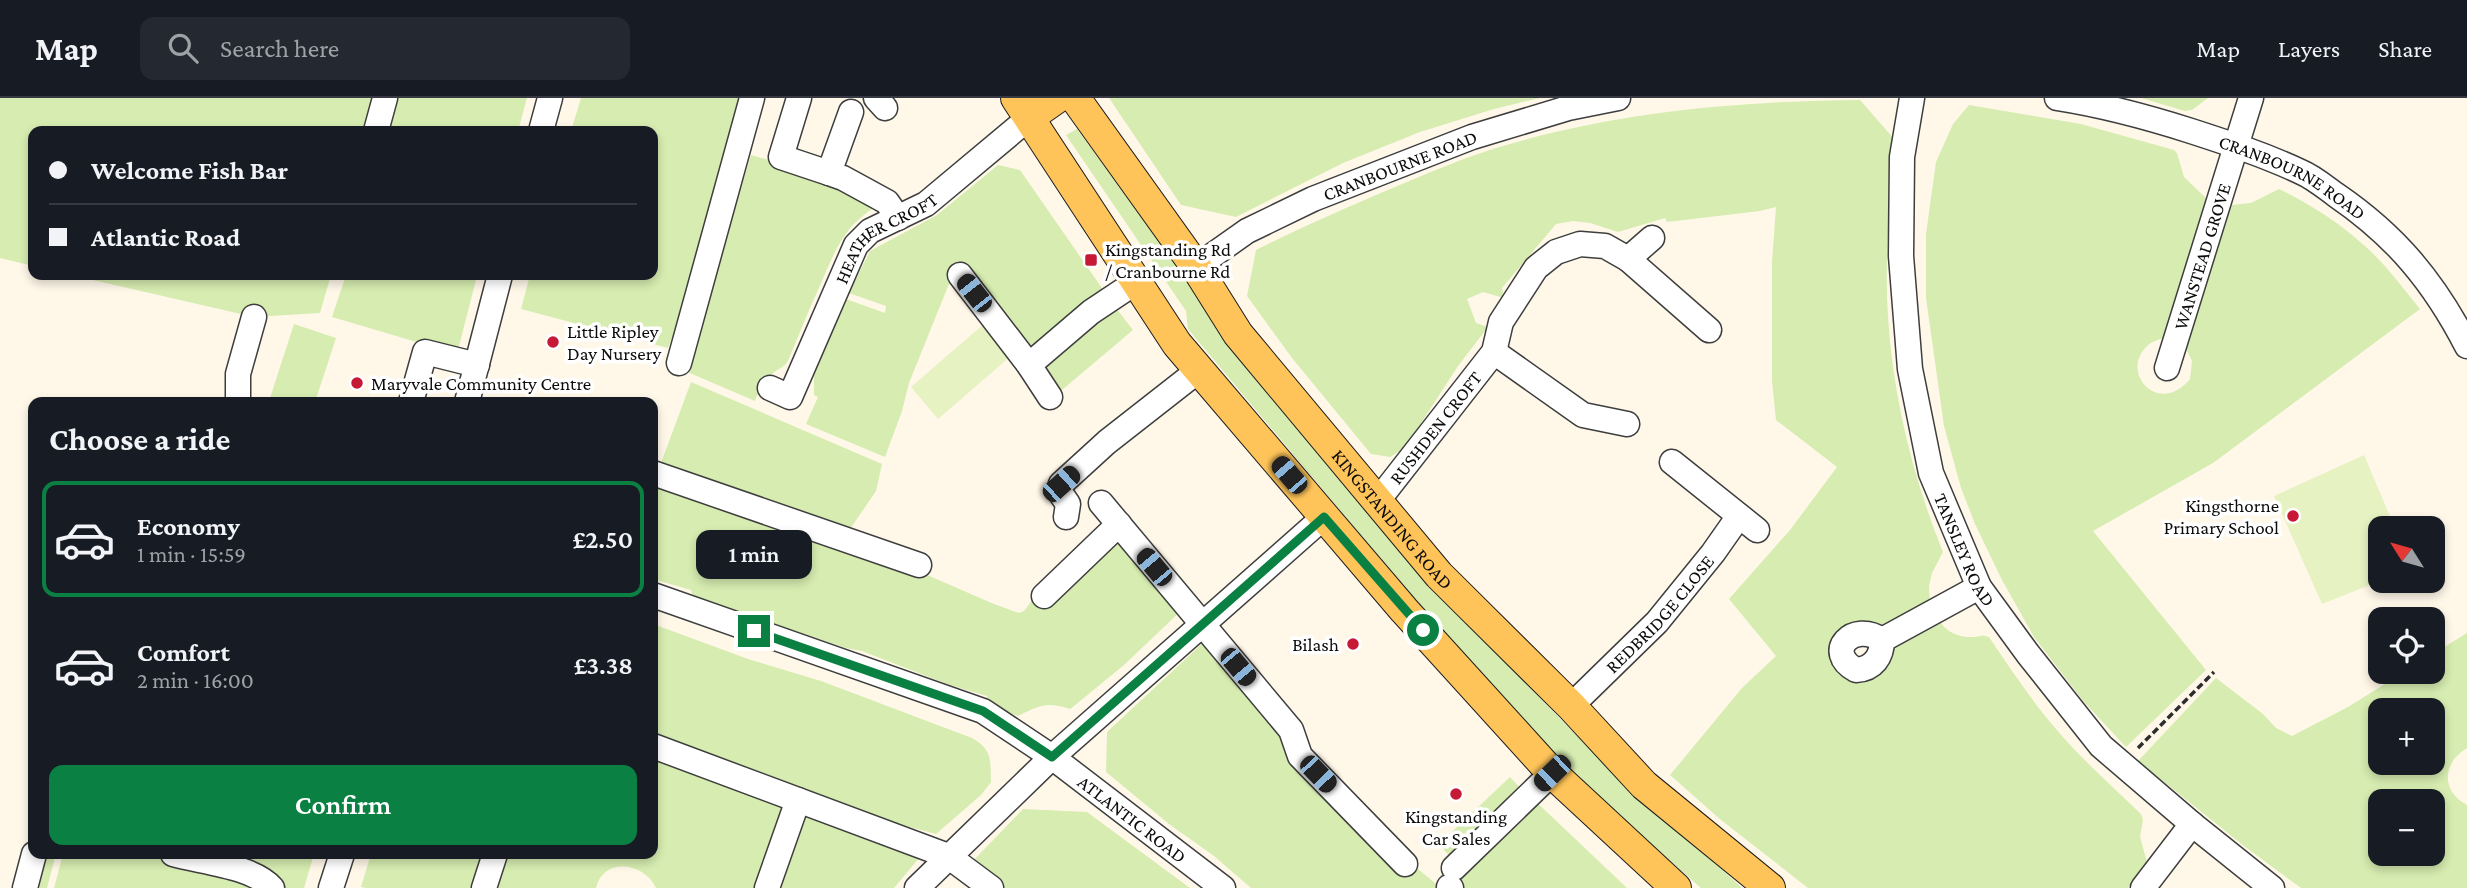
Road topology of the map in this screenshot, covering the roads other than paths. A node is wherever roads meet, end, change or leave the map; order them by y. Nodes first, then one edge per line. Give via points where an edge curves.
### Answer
1 (385, 98) edge
2 (550, 98) edge
3 (752, 98) edge
4 (799, 98) edge
5 (1057, 98) edge
6 (1075, 98) edge
7 (1618, 98) edge
8 (1912, 98) edge
9 (2057, 98) edge
10 (2251, 98) edge
11 (1023, 107) edge
12 (851, 112) dead end
13 (377, 126) edge
14 (542, 126) edge
15 (2236, 145) junction
16 (829, 173) junction
17 (898, 218) junction
18 (1652, 238) dead end
19 (1628, 259) junction
20 (1196, 267) junction
21 (960, 275) dead end
22 (493, 280) edge
23 (1136, 282) junction
24 (254, 317) dead end
25 (1709, 330) dead end
26 (2467, 345) edge
27 (1494, 352) junction
28 (679, 363) dead end
29 (477, 365) junction
30 (1029, 365) junction
31 (2167, 368) dead end
32 (1199, 370) junction
33 (789, 396) dead end
34 (238, 397) edge
35 (412, 397) edge
36 (468, 397) edge
37 (1049, 397) dead end
38 (1627, 424) dead end
39 (1672, 461) dead end
40 (658, 474) edge
41 (1101, 503) dead end
42 (1376, 503) junction
43 (1066, 517) dead end
44 (1324, 517) junction
45 (1119, 524) junction
46 (919, 565) dead end
47 (1979, 587) junction
48 (1044, 596) dead end
49 (658, 597) edge
50 (1202, 625) junction
51 (1882, 640) dead end
52 (1571, 706) junction
53 (658, 748) edge
54 (1052, 757) junction
55 (1552, 773) junction
56 (798, 800) junction
57 (2192, 824) junction
58 (948, 856) junction
59 (33, 859) edge
60 (193, 859) edge
61 (340, 859) edge
62 (493, 859) edge
63 (1405, 864) dead end
64 (1451, 881) edge
65 (25, 888) edge
66 (272, 888) edge
67 (331, 888) edge
68 (484, 888) edge
69 (767, 888) edge
70 (917, 888) edge
71 (992, 888) edge
72 (1223, 888) edge
73 (1676, 888) edge
74 (1770, 888) edge
75 (2143, 888) edge
76 (2273, 888) edge

1 - 13 street
2 - 14 street
3 - 28 street
4 - 16 street via 781,157
5 - 11 main road
6 - 20 main road, KINGSTANDING ROAD
7 - 20 street, CRANBOURNE ROAD via 1472,137 1313,199 1247,231
8 - 47 street, TANSLEY ROAD via 1902,157 1901,256 1910,369 1931,473
9 - 15 street, CRANBOURNE ROAD via 2160,121
10 - 15 street, WANSTEAD GROVE
11 - 17 street, HEATHER CROFT via 926,204
11 - 23 main road
12 - 16 street
15 - 26 street, CRANBOURNE ROAD via 2303,173 2351,205 2406,253
15 - 31 street, WANSTEAD GROVE
16 - 17 street via 887,202
17 - 33 street, HEATHER CROFT via 870,231 856,245
18 - 19 street
19 - 25 street, RUSHDEN CROFT
19 - 27 street, RUSHDEN CROFT via 1605,246 1580,244 1556,252 1536,268 1501,322
20 - 42 main road, KINGSTANDING ROAD via 1238,334
21 - 30 street
22 - 29 street
23 - 30 street via 1091,312
23 - 32 main road
24 - 34 street via 238,374
27 - 38 street, RUSHDEN CROFT via 1583,415
27 - 42 street, RUSHDEN CROFT
29 - 35 street via 425,352
29 - 36 street
30 - 37 street
32 - 43 street via 1061,484 1059,491 1068,504
32 - 44 main road
39 - 52 street, REDBRIDGE CLOSE via 1748,523 1713,553 1657,622
40 - 46 street
41 - 45 street
42 - 52 main road, KINGSTANDING ROAD via 1438,575
44 - 50 street
44 - 55 main road
45 - 48 street
45 - 50 street
47 - 51 street
47 - 57 street, TANSLEY ROAD via 2101,746
49 - 54 street, ATLANTIC ROAD via 983,711
50 - 54 street
50 - 63 street via 1291,730 1300,756
52 - 74 main road, KINGSTANDING ROAD via 1644,785
53 - 56 street
54 - 58 street
54 - 72 street, ATLANTIC ROAD
55 - 64 street
55 - 73 main road
56 - 58 street
56 - 69 street
57 - 75 street
57 - 76 street, TANSLEY ROAD
58 - 70 street
58 - 71 street
59 - 65 street
60 - 66 street via 249,873
61 - 67 street
62 - 68 street

